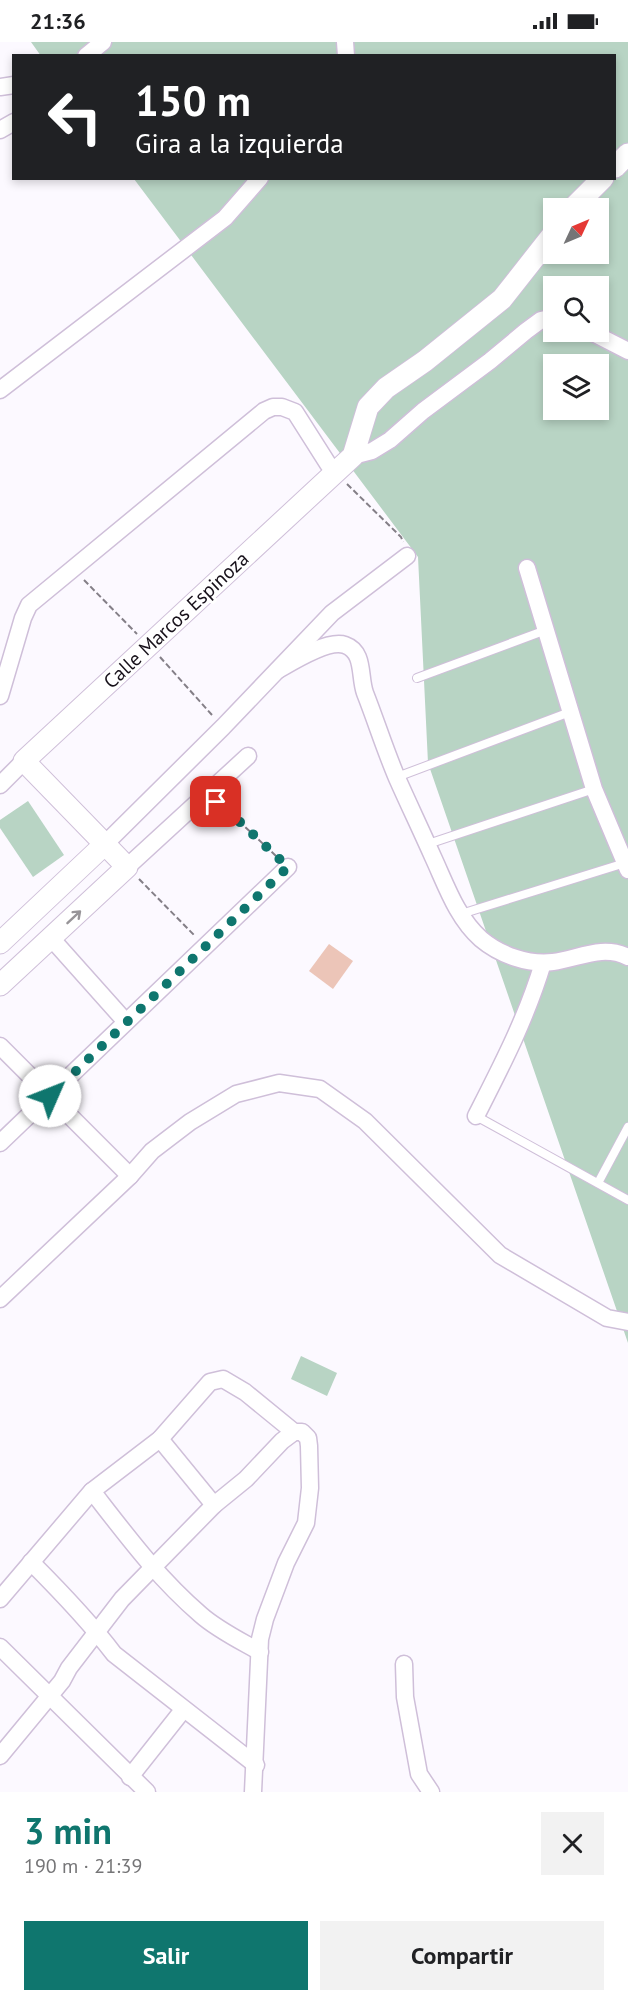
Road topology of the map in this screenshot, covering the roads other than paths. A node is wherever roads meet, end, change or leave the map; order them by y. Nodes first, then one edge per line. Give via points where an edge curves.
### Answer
1 (103, 42) edge
2 (88, 54) edge
3 (628, 154) edge
4 (616, 165) edge
5 (258, 180) edge
6 (601, 180) edge
7 (583, 198) edge
8 (543, 248) edge
9 (543, 320) edge
10 (609, 341) edge
11 (628, 351) edge
12 (0, 390) edge
13 (353, 456) junction
14 (336, 472) junction
15 (407, 556) road end
16 (527, 568) dead end
17 (546, 630) junction
18 (278, 670) junction
19 (417, 678) dead end
20 (0, 696) edge
21 (570, 712) junction
22 (248, 756) dead end
23 (24, 761) junction
24 (397, 777) junction
25 (0, 785) edge
26 (594, 789) junction
27 (105, 844) junction
28 (428, 844) junction
29 (627, 866) edge
30 (127, 867) junction
31 (288, 867) road end
32 (461, 914) junction
33 (51, 938) junction
34 (0, 943) edge
35 (628, 957) edge
36 (543, 963) junction
37 (0, 985) edge
38 (126, 1022) junction
39 (0, 1046) edge
40 (50, 1096) junction
41 (476, 1116) joint
42 (628, 1126) edge
43 (0, 1143) edge
44 (130, 1176) junction
45 (598, 1183) junction
46 (628, 1200) edge
47 (0, 1299) edge
48 (628, 1322) edge
49 (294, 1432) junction
50 (160, 1438) junction
51 (92, 1491) junction
52 (214, 1505) junction
53 (31, 1562) junction
54 (152, 1568) junction
55 (0, 1599) edge
56 (96, 1631) junction
57 (0, 1647) edge
58 (260, 1652) junction
59 (404, 1664) dead end
60 (50, 1695) junction
61 (183, 1710) junction
62 (0, 1756) edge
63 (256, 1764) junction
64 (130, 1777) junction
65 (147, 1792) edge
66 (253, 1792) edge
67 (431, 1792) edge

1 - 2 street
3 - 4 street
5 - 12 street via 225,218
6 - 7 street
8 - 13 street via 502,299 386,388 368,407
9 - 13 street via 390,440
10 - 11 street
13 - 14 street, Calle Marcos Espinoza
14 - 20 street via 295,412 273,406 264,411 30,605
14 - 23 street, Calle Marcos Espinoza
15 - 18 street via 332,613
16 - 17 street
17 - 19 lane
17 - 21 street
18 - 24 street via 332,645 352,649 359,658 362,686
18 - 27 street
21 - 24 lane
21 - 26 street
22 - 30 street
23 - 25 street, Calle Marcos Espinoza
23 - 27 street
24 - 28 street
26 - 28 lane
26 - 29 street
27 - 30 street
27 - 34 street
28 - 32 street
29 - 32 lane
33 -> 30 street
31 - 38 street
32 - 36 street via 482,939 498,950
33 - 37 street
33 - 38 street
35 - 36 street via 601,951
36 - 41 street via 514,1043
38 - 40 street
39 - 40 street
40 - 43 street
40 - 44 street
41 - 45 lane
42 - 45 lane
44 - 47 street
44 - 48 street via 152,1151 189,1122 236,1094 279,1083 320,1089 365,1121 500,1255 607,1318
45 - 46 lane
49 - 50 street via 223,1379 210,1382
49 - 52 street
49 - 58 street via 302,1432 308,1438 310,1488 306,1523 265,1619
50 - 51 street
50 - 52 street
51 - 53 street
51 - 54 street
52 - 54 street
53 - 55 street
53 - 56 street
54 - 56 street
54 - 58 street via 203,1617
56 - 60 street
56 - 61 street via 114,1654
57 - 60 street
58 - 63 street
59 - 67 street via 405,1697 419,1774
60 - 62 street
60 - 64 street
61 - 63 street
61 - 64 street
63 - 66 street
64 - 65 street

